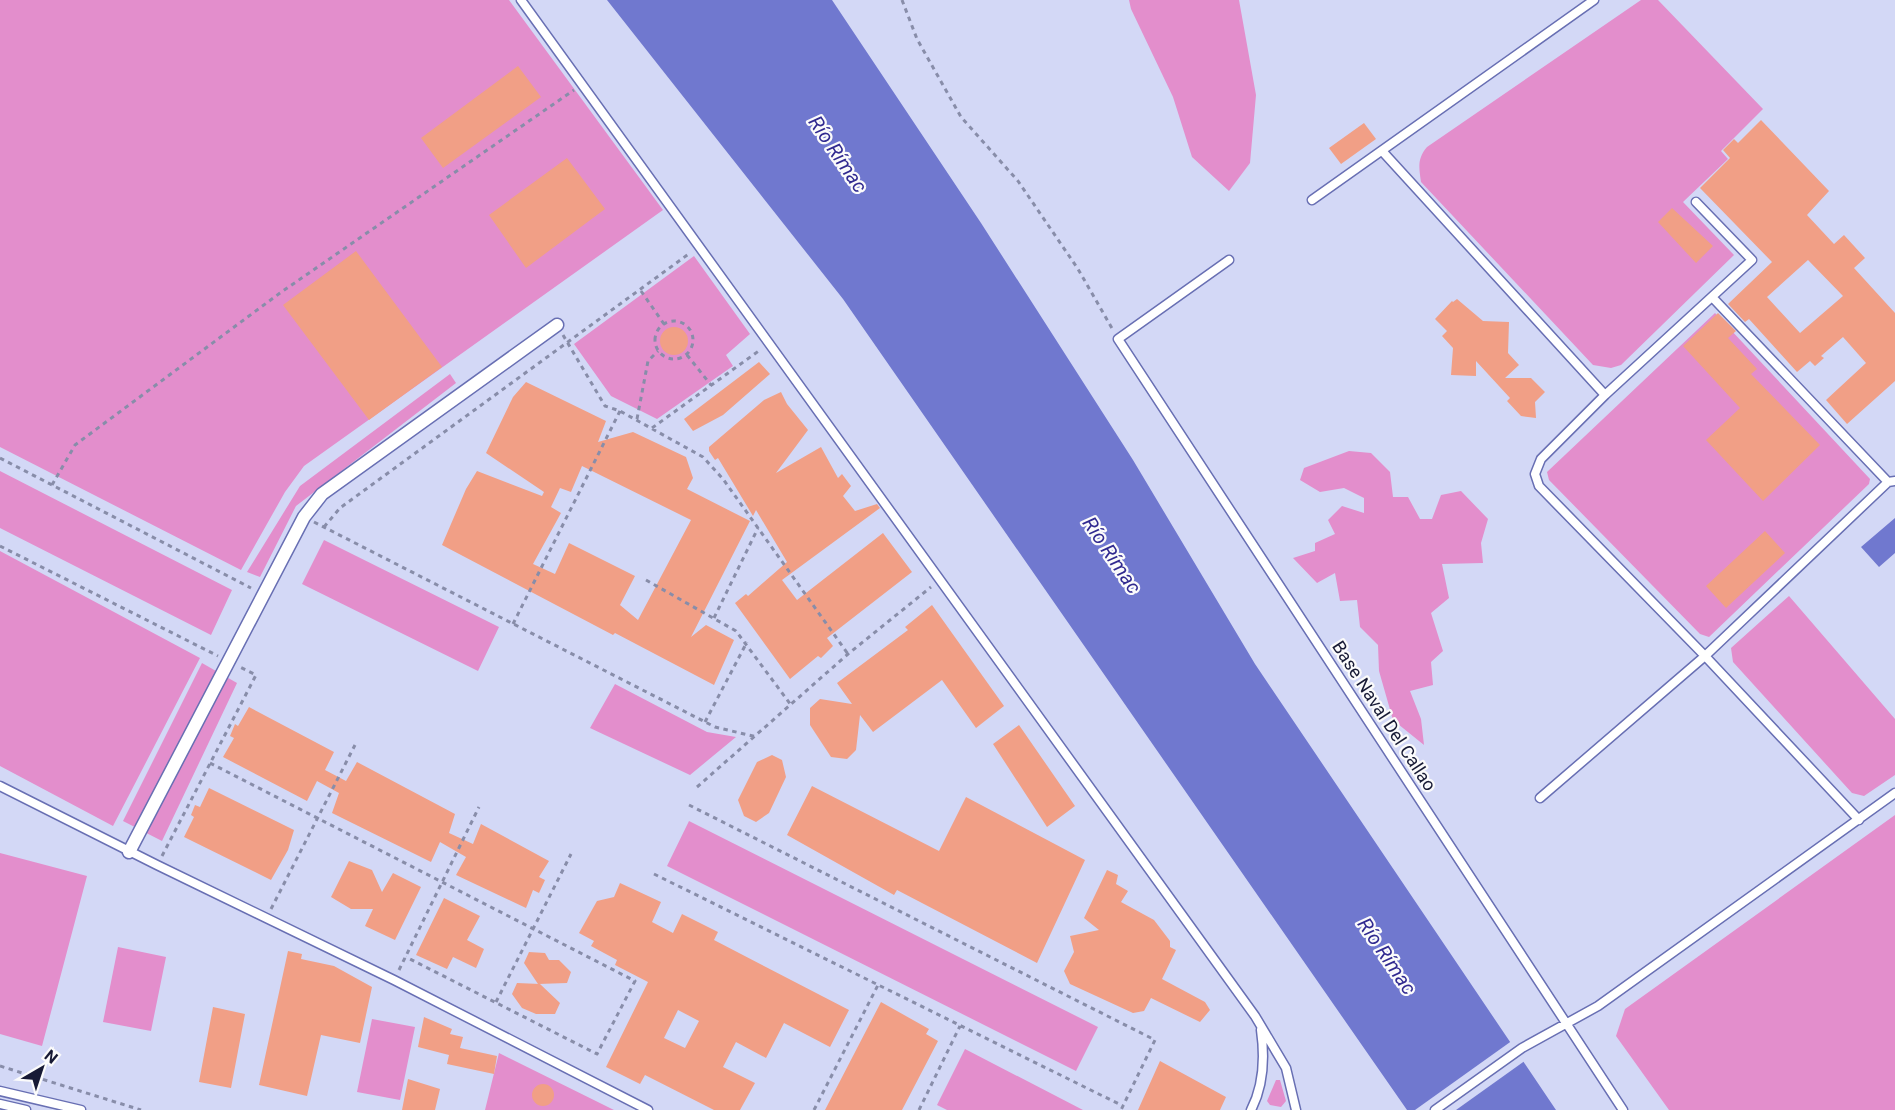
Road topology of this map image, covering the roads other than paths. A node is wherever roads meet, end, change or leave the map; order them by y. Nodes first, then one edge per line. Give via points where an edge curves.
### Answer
1 (521, 0) edge
2 (1594, 0) edge
3 (1383, 152) junction
4 (1312, 200) dead end
5 (1696, 202) dead end
6 (1229, 260) dead end
7 (1712, 297) junction
8 (557, 326) road end
9 (1605, 395) junction
10 (1892, 481) edge
11 (1705, 656) junction
12 (0, 786) edge
13 (1895, 794) edge
14 (1540, 798) dead end
15 (1859, 819) junction
16 (129, 852) junction
17 (1260, 1023) junction
18 (1566, 1025) junction
19 (0, 1091) edge
20 (0, 1104) edge
21 (26, 1110) edge
22 (81, 1110) edge
23 (648, 1110) edge
24 (1251, 1110) edge
25 (1296, 1110) edge
26 (1435, 1110) edge
27 (1623, 1110) edge

1 - 17 lane
2 - 3 lane
3 - 4 lane
3 - 9 lane
5 - 7 lane via 1752,260
6 - 18 lane, Base Naval Del Callao via 1118,339
7 - 9 lane
7 - 10 lane
8 - 16 street via 322,494 304,517
9 - 11 lane via 1541,459 1535,474 1539,486
10 - 11 lane
11 - 14 lane
11 - 15 lane
12 - 16 lane
13 - 15 lane
15 - 18 lane
16 - 23 lane via 394,980
17 - 24 lane via 1261,1091
17 - 25 lane via 1286,1068
18 - 26 lane via 1522,1048
18 - 27 lane, Base Naval Del Callao
19 - 22 lane
20 - 21 lane

